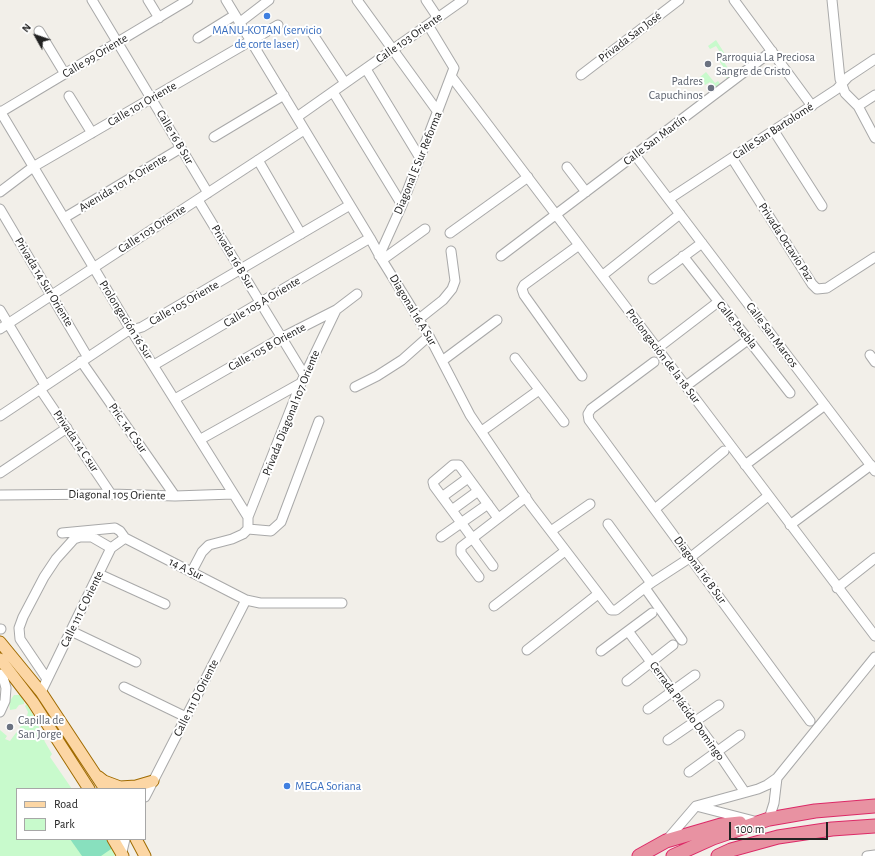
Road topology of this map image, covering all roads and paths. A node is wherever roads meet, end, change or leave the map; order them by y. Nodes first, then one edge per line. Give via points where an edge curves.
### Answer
1 (92, 0) edge
2 (148, 0) edge
3 (188, 0) edge
4 (226, 0) edge
5 (269, 0) edge
6 (357, 0) edge
7 (426, 0) edge
8 (463, 0) edge
9 (679, 0) edge
10 (734, 0) edge
11 (832, 0) edge
12 (159, 18) junction
13 (438, 18) junction
14 (237, 19) junction
15 (278, 25) dead end
16 (428, 25) junction
17 (39, 31) dead end
18 (312, 33) dead end
19 (198, 38) dead end
20 (118, 42) junction
21 (251, 42) junction
22 (393, 49) junction
23 (772, 51) junction
24 (875, 59) edge
25 (366, 69) junction
26 (453, 72) junction
27 (65, 74) junction
28 (581, 75) dead end
29 (345, 83) junction
30 (842, 83) junction
31 (333, 92) junction
32 (284, 95) junction
33 (875, 95) edge
34 (69, 96) dead end
35 (152, 99) junction
36 (812, 106) junction
37 (858, 106) junction
38 (0, 112) edge
39 (438, 112) junction
40 (297, 117) junction
41 (304, 130) junction
42 (774, 131) junction
43 (92, 133) junction
44 (214, 137) dead end
45 (875, 138) edge
46 (181, 148) junction
47 (635, 154) junction
48 (420, 158) junction
49 (732, 158) junction
50 (258, 160) junction
51 (33, 166) junction
52 (567, 167) dead end
53 (528, 177) junction
54 (0, 192) edge
55 (586, 192) junction
56 (208, 193) junction
57 (669, 199) junction
58 (198, 200) junction
59 (350, 205) junction
60 (402, 205) junction
61 (822, 206) dead end
62 (0, 209) edge
63 (557, 214) junction
64 (680, 214) junction
65 (64, 218) junction
66 (425, 229) dead end
67 (450, 233) dead end
68 (301, 234) junction
69 (370, 238) junction
70 (702, 243) junction
71 (579, 244) junction
72 (451, 251) dead end
73 (501, 256) dead end
74 (683, 256) junction
75 (875, 257) edge
76 (380, 258) junction
77 (94, 268) junction
78 (241, 270) junction
79 (603, 275) junction
80 (653, 279) dead end
81 (357, 294) dead end
82 (52, 295) junction
83 (718, 302) junction
84 (261, 303) junction
85 (0, 310) edge
86 (336, 310) junction
87 (419, 319) junction
88 (497, 320) dead end
89 (4, 326) edge
90 (131, 330) junction
91 (429, 336) junction
92 (281, 338) junction
93 (749, 339) junction
94 (658, 348) junction
95 (515, 358) dead end
96 (84, 359) junction
97 (442, 361) junction
98 (654, 362) dead end
99 (154, 365) junction
100 (582, 376) dead end
101 (303, 380) junction
102 (686, 386) junction
103 (43, 387) junction
104 (355, 387) dead end
105 (539, 390) junction
106 (790, 393) dead end
107 (175, 399) junction
108 (825, 405) junction
109 (1, 413) edge
110 (319, 421) dead end
111 (564, 422) dead end
112 (67, 428) junction
113 (482, 431) junction
114 (201, 439) junction
115 (724, 452) dead end
116 (745, 465) junction
117 (873, 468) edge
118 (0, 473) edge
119 (468, 478) junction
120 (478, 491) junction
121 (111, 494) junction
122 (233, 494) junction
123 (0, 495) edge
124 (175, 496) junction
125 (768, 496) junction
126 (442, 497) junction
127 (526, 497) junction
128 (488, 504) junction
129 (590, 504) dead end
130 (655, 509) junction
131 (452, 510) junction
132 (248, 517) junction
133 (498, 518) junction
134 (462, 523) junction
135 (608, 524) dead end
136 (790, 525) junction
137 (248, 529) junction
138 (551, 531) junction
139 (62, 533) dead end
140 (122, 535) junction
141 (441, 537) dead end
142 (473, 537) junction
143 (111, 548) junction
144 (565, 551) junction
145 (691, 558) junction
146 (875, 558) edge
147 (493, 566) dead end
148 (192, 571) junction
149 (99, 574) junction
150 (479, 578) dead end
151 (648, 586) junction
152 (837, 588) junction
153 (598, 594) junction
154 (246, 600) junction
155 (342, 603) dead end
156 (165, 604) dead end
157 (494, 606) dead end
158 (652, 613) dead end
159 (71, 631) junction
160 (628, 631) junction
161 (875, 636) edge
162 (682, 640) dead end
163 (0, 642) edge
164 (674, 645) dead end
165 (527, 650) dead end
166 (601, 651) dead end
167 (875, 657) edge
168 (651, 661) junction
169 (136, 662) dead end
170 (1, 666) edge
171 (695, 675) dead end
172 (47, 679) junction
173 (627, 681) dead end
174 (124, 686) dead end
175 (672, 691) junction
176 (41, 692) junction
177 (718, 705) dead end
178 (648, 709) dead end
179 (0, 712) edge
180 (186, 717) junction
181 (695, 721) junction
182 (810, 721) dead end
183 (47, 723) junction
184 (740, 735) dead end
185 (668, 740) dead end
186 (717, 751) junction
187 (689, 772) dead end
188 (95, 773) junction
189 (777, 778) junction
190 (153, 781) junction
191 (80, 788) edge
192 (88, 788) edge
193 (104, 788) edge
194 (744, 791) junction
195 (146, 795) edge
196 (696, 806) junction
197 (875, 806) edge
198 (764, 821) junction
199 (875, 826) edge
200 (778, 837) junction
201 (114, 840) edge
202 (137, 840) edge
203 (666, 841) junction
204 (124, 849) edge
205 (875, 855) edge
206 (145, 856) edge
207 (639, 856) edge
208 (674, 856) edge
209 (718, 856) edge
210 (746, 856) edge
211 (867, 856) edge

1 - 20 street, Calle 16 B Sur
2 - 12 street
3 - 12 street, Calle 99 Oriente
4 - 14 street, Diagonal 16 A Sur
5 - 14 street
6 - 22 street
7 - 13 street
8 - 13 street, Calle 103 Oriente
9 - 28 street, Privada San José
10 - 23 street
11 - 30 street
12 - 20 street, Calle 99 Oriente
13 - 16 street, Calle 103 Oriente
14 - 19 street
14 - 21 street, Diagonal 16 A Sur
15 - 21 street, Calle 101 Oriente
16 - 22 street, Calle 103 Oriente
16 - 26 street, Prolongación de la 18 Sur
17 - 27 street
18 - 29 street
20 - 27 street, Calle 99 Oriente
20 - 35 street, Calle 16 B Sur
21 - 32 street, Diagonal 16 A Sur
21 - 35 street, Calle 101 Oriente
22 - 25 street, Calle 103 Oriente
22 - 39 street
23 - 36 street
23 - 47 street, Calle San Martín
24 - 30 street, Calle San Bartolomé
25 - 29 street, Calle 103 Oriente
25 - 48 street
26 - 39 street, Diagonal E Sur Reforma
26 - 53 street, Prolongación de la 18 Sur
27 - 38 street, Calle 99 Oriente
29 - 31 street, Calle 103 Oriente
30 - 36 street, Calle San Bartolomé
30 - 37 street via 845,93
31 - 40 street, Calle 103 Oriente
31 - 60 street
32 - 40 street, Diagonal 16 A Sur
32 - 44 street
33 - 37 street
34 - 43 street
35 - 43 street, Calle 101 Oriente
35 - 46 street, Calle 16 B Sur
36 - 42 street, Calle San Bartolomé
37 - 45 street
38 - 51 street, Prolongación 16 Sur
39 - 48 street, Diagonal E Sur Reforma
40 - 41 street, Diagonal 16 A Sur
41 - 50 street, Calle 103 Oriente
41 - 59 street, Diagonal 16 A Sur
42 - 49 street, Calle San Bartolomé
42 - 61 street
43 - 51 street, Calle 101 Oriente
46 - 56 street, Calle 16 B Sur
46 - 65 street, Avenida 101 A Oriente
47 - 55 street, Calle San Martín
47 - 57 street, Calle San Marcos
48 - 60 street, Diagonal E Sur Reforma
49 - 57 street, Calle San Bartolomé
49 - 75 street, Privada Octavio Paz via 817,289 827,288
50 - 56 street, Calle 103 Oriente
50 - 68 street
51 - 54 street, Calle 101 Oriente
51 - 65 street, Prolongación 16 Sur
52 - 55 street
53 - 63 street, Prolongación de la 18 Sur
53 - 67 street
55 - 63 street, Calle San Martín
56 - 58 street, Calle 103 Oriente
57 - 64 street, Calle San Marcos
58 - 77 street, Calle 103 Oriente
58 - 78 street, Privada 16 B Sur
59 - 68 street, Calle 105 Oriente
59 - 69 street, Diagonal 16 A Sur
60 - 76 street, Diagonal E Sur Reforma
62 - 82 street, Privada 14 Sur Oriente
63 - 71 street, Prolongación de la 18 Sur
63 - 73 street, Calle San Martín
64 - 70 street, Calle San Marcos
64 - 79 street
65 - 77 street, Prolongación 16 Sur
66 - 76 street
68 - 78 street, Calle 105 Oriente
69 - 76 street, Diagonal 16 A Sur
69 - 84 street, Calle 105 A Oriente
70 - 74 street
70 - 108 street, Calle San Marcos
71 - 79 street, Prolongación de la 18 Sur
71 - 100 street via 522,289
72 - 87 street via 455,281 452,289 443,300
74 - 80 street
74 - 83 street, Calle Puebla
76 - 87 street, Diagonal 16 A Sur
77 - 82 street, Calle 103 Oriente
77 - 90 street, Prolongación 16 Sur
78 - 84 street, Privada 16 B Sur
78 - 90 street, Calle 105 Oriente via 142,327
79 - 94 street, Prolongación de la 18 Sur
81 - 86 street, Calle 105 B Oriente
82 - 89 street, Calle 103 Oriente
82 - 96 street, Privada 14 Sur Oriente
83 - 93 street, Calle Puebla
83 - 94 street
84 - 92 street, Privada 16 B Sur
84 - 99 street, Calle 105 A Oriente
85 - 89 street, Privada 14 C sur
86 - 92 street, Calle 105 B Oriente
86 - 101 street, Privada Diagonal 107 Oriente
87 - 91 street, Diagonal 16 A Sur
88 - 97 street
89 - 103 street, Privada 14 C sur
90 - 96 street, Calle 105 Oriente
90 - 99 street, Prolongación 16 Sur
91 - 97 street, Diagonal 16 A Sur
91 - 104 street via 402,360
92 - 101 street, Privada 16 B Sur
92 - 107 street, Calle 105 B Oriente
93 - 102 street
93 - 106 street, Calle Puebla
94 - 102 street, Prolongación de la 18 Sur
95 - 105 street
96 - 103 street, Calle 105 Oriente
96 - 124 street, Pric. 14 C Sur
97 - 113 street, Diagonal 16 A Sur via 470,415
98 - 130 street, Diagonal 16 B Sur via 591,409 588,414 589,420
99 - 107 street, Prolongación 16 Sur
101 - 114 street
101 - 132 street, Privada Diagonal 107 Oriente
102 - 116 street, Prolongación de la 18 Sur
103 - 109 street, Calle 105 Oriente
103 - 112 street, Privada 14 C sur
105 - 111 street
105 - 113 street
107 - 114 street, Prolongación 16 Sur
108 - 116 street
108 - 117 street, Calle San Marcos
110 - 137 street via 281,522 271,531
112 - 118 street
112 - 121 street, Privada 14 C sur
113 - 127 street, Diagonal 16 A Sur
114 - 122 street, Prolongación 16 Sur
115 - 130 street
116 - 125 street, Prolongación de la 18 Sur
117 - 136 street
119 - 120 street
119 - 126 street
119 - 126 street via 459,465 453,465 433,484
120 - 128 street
120 - 131 street
121 - 123 street, Diagonal 105 Oriente
121 - 124 street, Diagonal 105 Oriente
122 - 124 street, Diagonal 105 Oriente
122 - 132 street, Prolongación 16 Sur
125 - 136 street, Prolongación de la 18 Sur
125 - 145 street
126 - 131 street
127 - 133 street
127 - 138 street, Diagonal 16 A Sur
128 - 133 street
128 - 134 street
129 - 138 street
130 - 145 street, Diagonal 16 B Sur
131 - 134 street
132 - 137 street
133 - 142 street
134 - 141 street
134 - 142 street
135 - 151 street
136 - 152 street, Prolongación de la 18 Sur
137 - 148 street via 232,539 209,545 202,552
138 - 144 street, Diagonal 16 A Sur
139 - 140 street via 115,528
140 - 143 street, Calle 111 C Oriente
140 - 148 street, 14 A Sur
142 - 147 street
142 - 150 street via 461,546 460,551
143 - 149 street, Calle 111 C Oriente
143 - 172 street via 92,536 80,537 69,543 44,577 23,617 18,633 20,639
144 - 153 street, Diagonal 16 A Sur
144 - 157 street
145 - 151 street
145 - 182 street, Diagonal 16 B Sur
146 - 152 street
148 - 154 street, 14 A Sur
149 - 156 street
149 - 159 street, Calle 111 C Oriente
151 - 153 street, Diagonal 16 A Sur via 613,611
151 - 162 street
152 - 161 street, Prolongación de la 18 Sur
153 - 165 street
154 - 155 street
154 - 180 street, Calle 111 D Oriente
158 - 160 street
159 - 169 street
159 - 172 street, Calle 111 C Oriente
160 - 166 street
160 - 168 street, Cerrada Plácido Domingo
163 - 176 main road
164 - 168 street
167 - 189 street
168 - 173 street
168 - 175 street, Cerrada Plácido Domingo
170 - 179 street via 6,688 5,701
170 - 183 main road via 33,702
171 - 175 street
172 - 176 street, Calle 111 C Oriente
174 - 180 street
175 - 178 street
175 - 181 street, Cerrada Plácido Domingo
176 - 188 main road
177 - 181 street
180 - 190 street, Calle 111 D Oriente
181 - 185 street
181 - 186 street, Cerrada Plácido Domingo
183 - 191 main road via 49,735
183 - 192 main road
184 - 186 street
186 - 187 street
186 - 194 street, Cerrada Plácido Domingo
188 - 190 main road via 104,781 120,787
188 - 193 main road
189 - 194 street via 767,785
189 - 198 street via 774,802
190 - 195 street, Calle 111 D Oriente
194 - 196 street
196 - 198 street
196 - 203 street
197 - 198 highway via 815,811
198 - 203 highway via 721,825
198 - 208 highway via 713,838
199 - 200 highway via 832,828
200 - 209 highway
200 - 210 highway
201 - 204 main road
202 - 206 main road
203 - 207 highway
205 - 211 street

